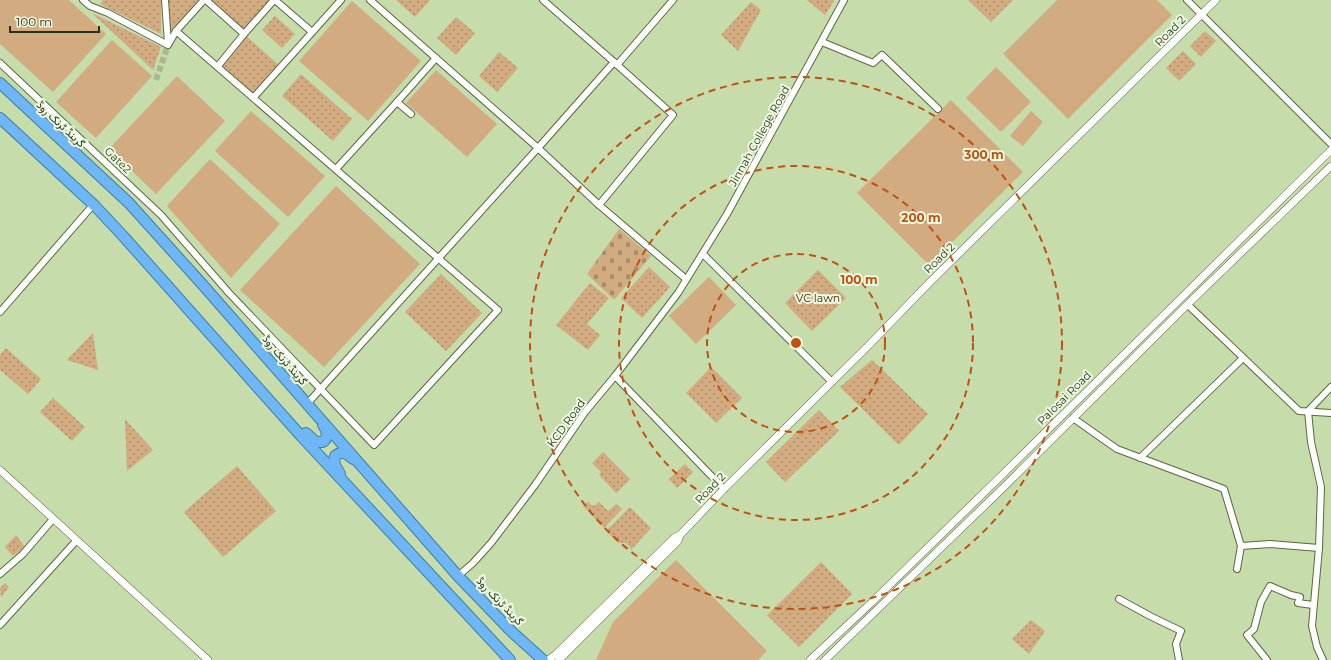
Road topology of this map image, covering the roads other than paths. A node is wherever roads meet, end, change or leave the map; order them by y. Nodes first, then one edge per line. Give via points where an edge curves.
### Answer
1 (83, 0) edge
2 (165, 0) edge
3 (205, 0) edge
4 (274, 0) edge
5 (341, 0) edge
6 (370, 0) edge
7 (543, 0) edge
8 (673, 0) edge
9 (844, 0) edge
10 (1187, 0) edge
11 (1216, 0) edge
12 (1202, 14) junction
13 (176, 31) junction
14 (312, 32) junction
15 (244, 34) junction
16 (822, 42) junction
17 (168, 45) junction
18 (436, 58) junction
19 (0, 63) edge
20 (615, 63) junction
21 (218, 66) junction
22 (0, 83) edge
23 (254, 98) junction
24 (397, 102) junction
25 (938, 109) dead end
26 (411, 114) dead end
27 (0, 118) edge
28 (1331, 144) edge
29 (538, 148) junction
30 (1331, 150) edge
31 (1331, 166) edge
32 (336, 169) junction
33 (93, 205) junction
34 (599, 205) junction
35 (703, 254) junction
36 (438, 259) junction
37 (686, 279) junction
38 (1182, 297) junction
39 (1188, 305) junction
40 (0, 312) edge
41 (1243, 358) junction
42 (615, 376) junction
43 (832, 382) junction
44 (1092, 385) junction
45 (1331, 387) edge
46 (321, 390) junction
47 (1099, 393) junction
48 (268, 399) junction
49 (308, 405) junction
50 (1308, 411) junction
51 (1331, 413) edge
52 (1073, 418) junction
53 (1140, 458) junction
54 (366, 469) junction
55 (2, 474) edge
56 (724, 489) junction
57 (358, 497) junction
58 (53, 519) junction
59 (680, 535) junction
60 (76, 541) junction
61 (1241, 546) junction
62 (1319, 548) junction
63 (1237, 569) dead end
64 (0, 574) edge
65 (458, 576) junction
66 (1119, 599) dead end
67 (1314, 605) junction
68 (0, 625) edge
69 (208, 660) edge
70 (510, 660) edge
71 (543, 660) edge
72 (548, 660) edge
73 (559, 660) edge
74 (810, 660) edge
75 (825, 660) edge
76 (1179, 660) edge
77 (1267, 660) edge
78 (1322, 660) edge

1 - 17 street via 90,6
2 - 17 street
3 - 13 street
3 - 15 street
4 - 14 street
4 - 15 street
5 - 14 street
6 - 18 street
7 - 20 street
8 - 20 street
9 - 16 street, Jinnah College Road
10 - 12 street
11 - 12 street, Road 2
12 - 28 street
12 - 43 street, Road 2
13 - 17 street
13 - 21 street
14 - 23 street
15 - 21 street
16 - 25 street via 873,63 882,55
16 - 35 street, Jinnah College Road
18 - 24 street
18 - 29 street
19 - 46 street, Gate2 via 152,206 229,293
20 - 29 street
20 - 34 street via 673,115
21 - 23 street
22 - 49 highway, گرینڈ ٹرنک روڈ via 129,202
23 - 32 street
24 - 26 street
24 - 32 street
27 - 33 highway
29 - 34 street
29 - 36 street
30 - 38 street, Palosai Road
31 - 39 street
32 - 36 street
33 - 40 street
33 - 48 highway
34 - 37 street
35 - 37 street, Jinnah College Road
35 - 43 street
36 - 46 street
36 - 46 street, Gate2 via 498,310 374,445
37 - 42 street, KCD Road
38 - 39 street
38 - 44 street, Palosai Road
39 - 41 street
39 - 47 street
41 - 50 street via 1299,411
41 - 53 street
42 - 56 street
42 - 65 street, KCD Road via 585,412 491,543
43 - 56 street, Road 2
44 - 47 street
44 - 74 street, Palosai Road
45 - 50 street
46 - 49 street
47 - 52 street
48 - 49 highway via 290,416 312,440 321,443 326,440 327,432
48 - 57 highway
49 - 54 highway, گرینڈ ٹرنک روڈ
50 - 51 street
50 - 62 street via 1310,442 1321,488
52 - 53 street via 1117,449
52 - 75 street
53 - 61 street via 1224,489
54 - 57 highway via 345,453 336,456 334,463 337,469
54 - 65 highway, گرینڈ ٹرنک روڈ
55 - 58 street
56 - 59 street, Road 2
57 - 70 highway
58 - 60 street
58 - 64 street via 23,554
59 - 72 street, Road 2
59 - 73 street, Road 2 via 678,541
60 - 68 street
60 - 69 street
61 - 62 street via 1270,544
61 - 63 street
62 - 67 street
65 - 71 highway, گرینڈ ٹرنک روڈ
66 - 76 street via 1182,631 1176,644
67 - 77 street via 1298,603 1300,597 1270,586 1261,602 1254,629 1248,635
67 - 78 street via 1312,626

